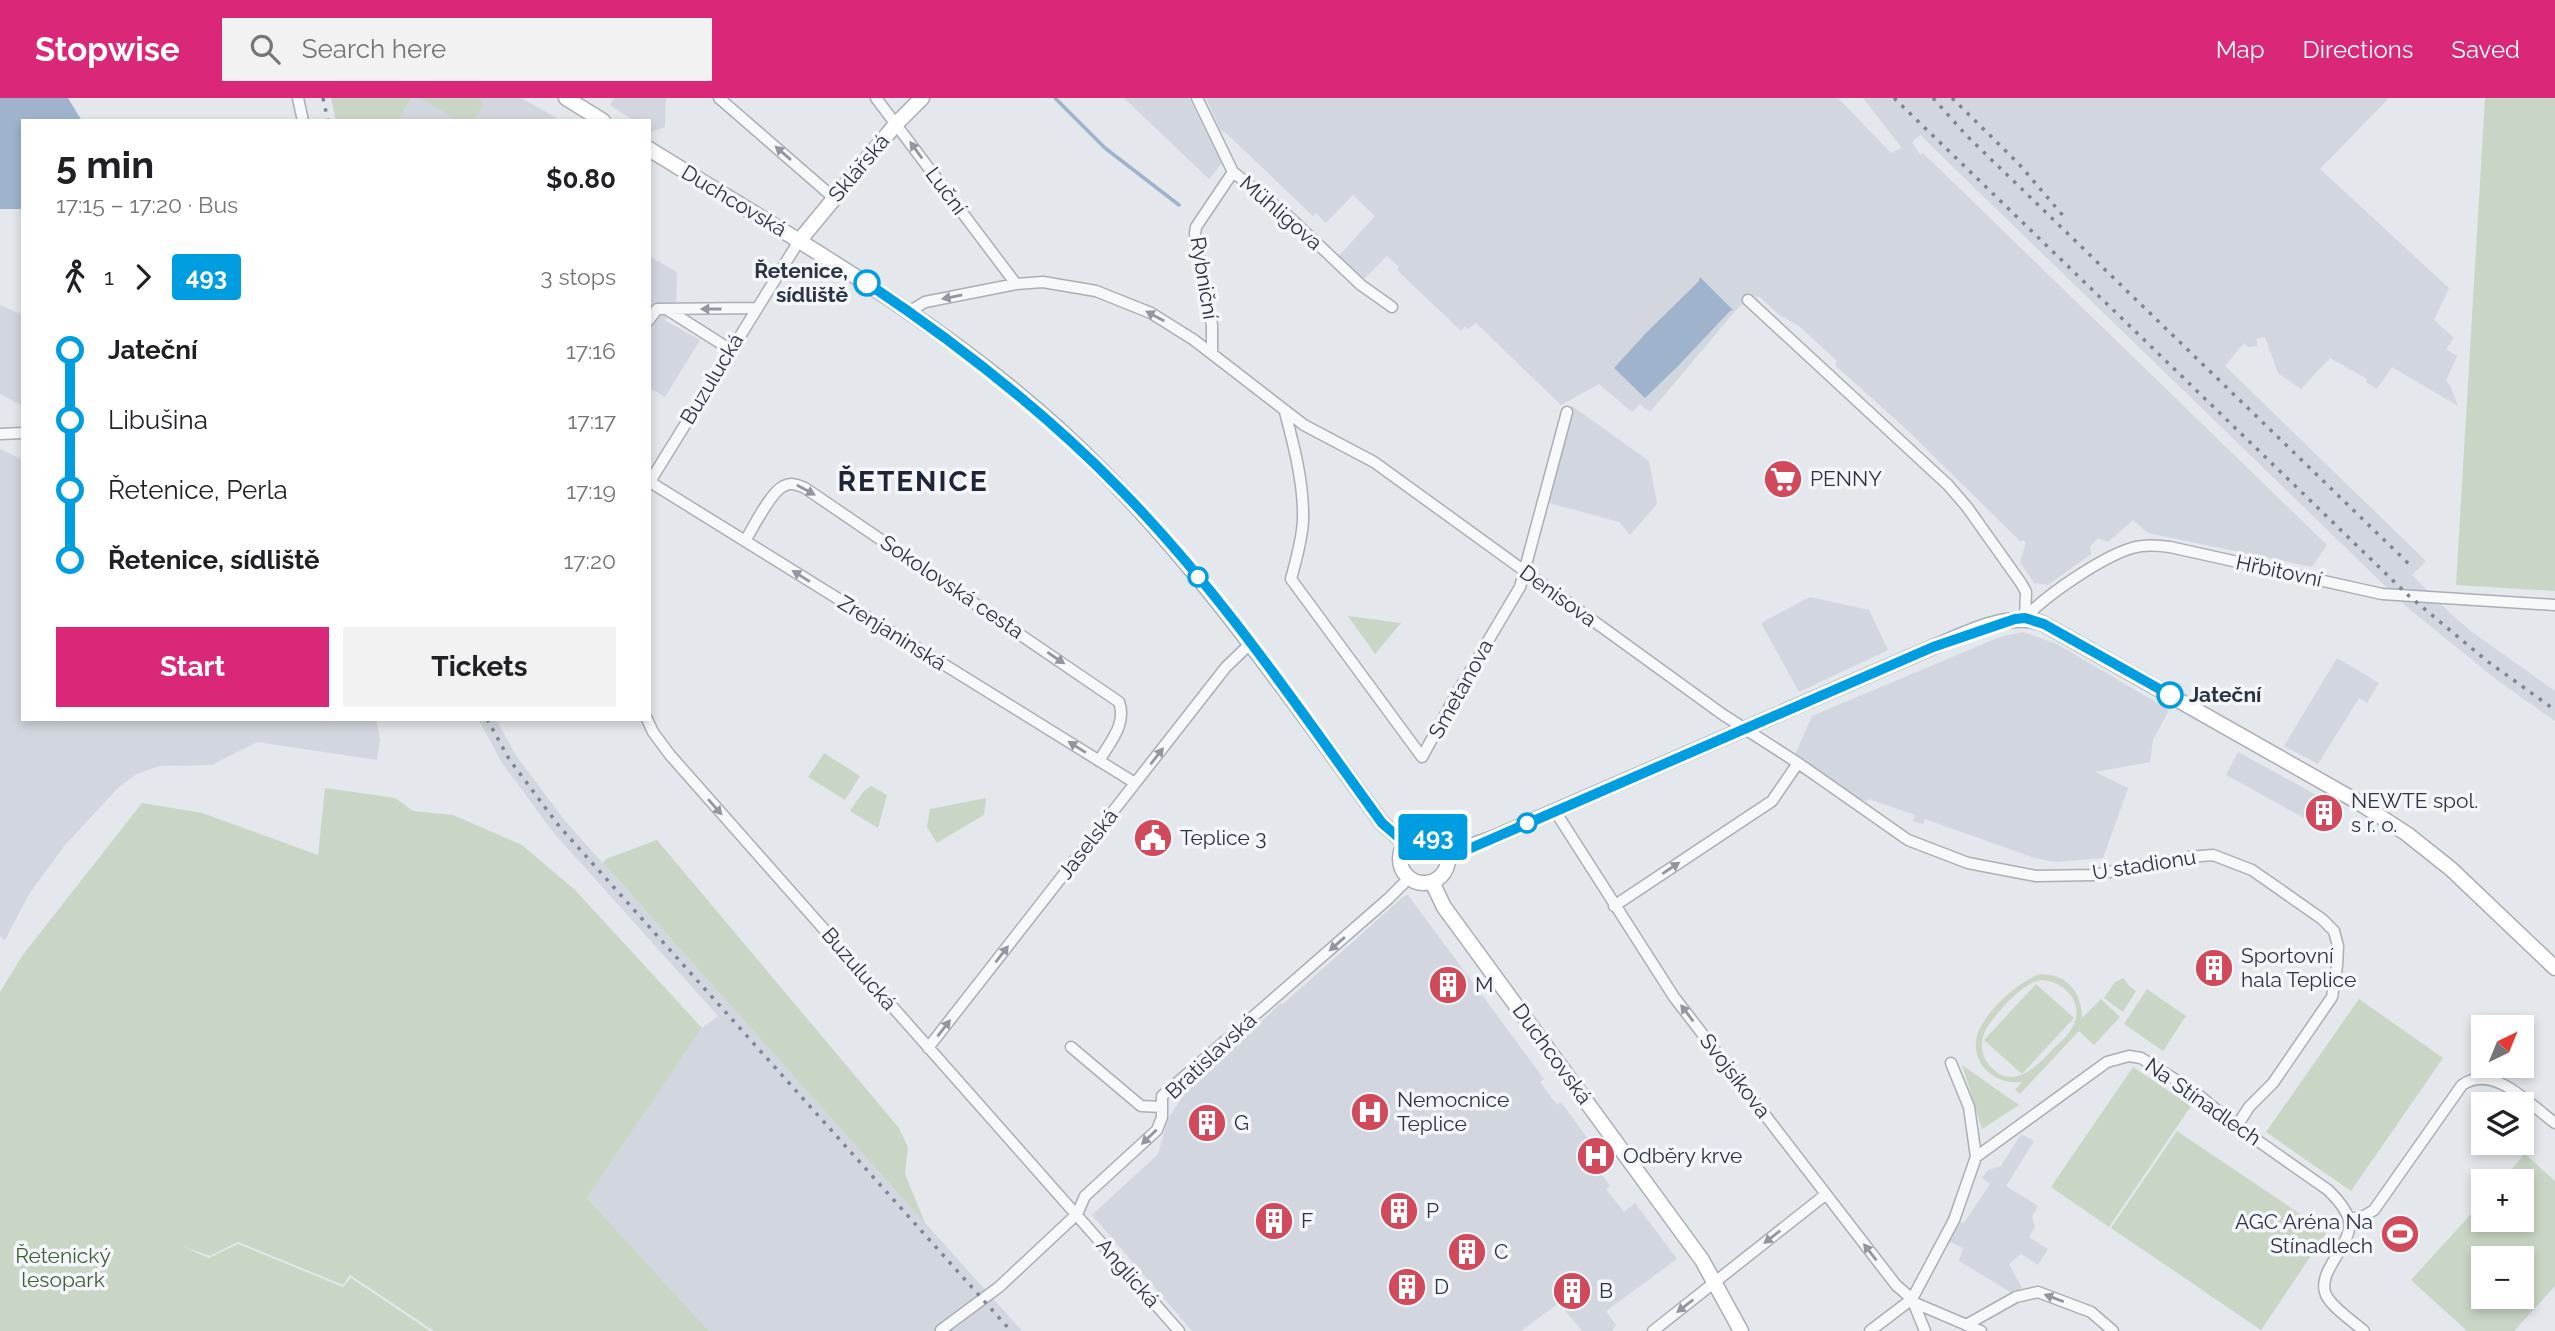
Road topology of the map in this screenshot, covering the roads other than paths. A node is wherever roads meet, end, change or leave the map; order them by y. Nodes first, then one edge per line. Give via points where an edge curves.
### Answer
1 (298, 98) edge
2 (566, 98) edge
3 (719, 98) edge
4 (876, 98) edge
5 (922, 98) edge
6 (1197, 98) edge
7 (303, 119) edge
8 (600, 119) edge
9 (896, 124) junction
10 (651, 150) edge
11 (1233, 172) junction
12 (834, 198) junction
13 (799, 241) junction
14 (1016, 284) junction
15 (1748, 300) dead end
16 (1392, 307) dead end
17 (756, 308) junction
18 (667, 309) junction
19 (910, 311) junction
20 (651, 317) edge
21 (731, 349) junction
22 (1212, 354) junction
23 (1285, 412) junction
24 (1567, 412) dead end
25 (21, 433) edge
26 (0, 434) edge
27 (651, 480) edge
28 (651, 483) edge
29 (745, 541) junction
30 (1525, 571) junction
31 (2555, 605) edge
32 (2025, 618) junction
33 (1251, 643) junction
34 (649, 721) edge
35 (1744, 729) junction
36 (1099, 761) junction
37 (1798, 763) junction
38 (1135, 783) junction
39 (1555, 811) junction
40 (1405, 843) junction
41 (1448, 855) junction
42 (1409, 878) junction
43 (1432, 881) junction
44 (1614, 906) junction
45 (2555, 968) edge
46 (1071, 1047) dead end
47 (928, 1048) junction
48 (1951, 1063) dead end
49 (1162, 1107) junction
50 (2555, 1124) edge
51 (2237, 1126) junction
52 (1976, 1157) junction
53 (1825, 1195) junction
54 (1077, 1214) junction
55 (2349, 1219) junction
56 (1716, 1282) junction
57 (1913, 1301) junction
58 (1966, 1325) junction
59 (941, 1329) edge
60 (1179, 1331) edge
61 (1653, 1331) edge
62 (1741, 1331) edge
63 (1870, 1331) edge
64 (1925, 1331) edge
65 (1981, 1331) edge
66 (2113, 1331) edge
67 (2364, 1331) edge

1 - 7 street
2 - 8 main road
12 -> 3 street
4 - 9 street, Luční
5 - 9 main road, Sklářská
6 - 11 street, Mühligova
9 - 12 main road, Sklářská
14 -> 9 street, Luční
10 - 13 main road, Duchcovská
11 - 16 street, Mühligova
11 - 22 street, Rybniční via 1198,222 1195,234 1212,325
12 - 13 main road, Sklářská
13 - 17 street, Buzulucká
13 - 19 main road, Duchcovská
14 -> 19 street, Denisova via 925,302
22 -> 14 street, Denisova via 1151,313 1096,291 1043,282
15 - 32 street via 1955,492 2026,592
17 -> 18 street
17 - 21 street, Buzulucká
18 - 20 street via 657,309
18 - 21 street
19 - 33 main road, Duchcovská via 991,372 1089,458 1177,551
21 - 27 street, Buzulucká
22 - 23 street, Denisova
23 - 30 street, Denisova via 1374,462
23 - 30 street, Smetanova via 1296,454 1303,519 1291,579 1422,757
24 - 30 street, Smetanova
25 - 26 street
28 - 29 street, Zrenjaninská
36 -> 29 street, Zrenjaninská
29 -> 36 street, Sokolovská cesta via 777,490 786,484 805,488 1114,698 1121,706 1121,723
30 - 35 street, Denisova
31 - 32 street, Hřbitovní via 2382,594 2148,545 2100,564 2044,600
32 - 35 main road via 1933,647
32 - 45 main road via 2044,624 2249,739 2398,828 2451,869
38 -> 33 street, Jaselská via 1226,667
33 - 40 main road, Duchcovská via 1382,823
34 -> 47 street, Buzulucká via 670,755
35 - 37 street, U stadionu
35 - 39 main road
36 - 38 street, Zrenjaninská
44 -> 37 street via 1772,801
37 - 51 street, U stadionu via 1908,840 1968,863 2036,876 2093,875 2213,856 2252,870 2322,919 2334,931 2338,946 2332,997
47 -> 38 street, Jaselská
39 - 41 main road
39 - 44 street, Svojsíkova
40 - 41 main road via 1428,835 1443,844
40 - 42 main road via 1399,857
41 - 43 main road via 1444,872
42 - 43 main road
42 -> 49 street, Bratislavská via 1162,1096
43 - 56 main road, Duchcovská via 1444,907
53 -> 44 street, Svojsíkova via 1674,997
46 - 49 street via 1141,1106
47 - 54 street, Buzulucká
48 - 52 street via 1969,1107
49 -> 54 street, Bratislavská via 1157,1130 1085,1196
50 - 55 street via 2505,1085 2478,1078 2462,1086 2374,1210
51 - 52 street, Na Stínadlech via 2152,1063 2129,1056 2107,1062
51 - 55 street, Na Stínadlech via 2328,1190
52 - 57 street via 1954,1220
53 -> 56 street
57 -> 53 street, Svojsíkova
54 - 59 street, Bratislavská via 999,1287
54 - 60 street, Anglická
55 - 67 street via 2349,1232 2325,1277 2324,1291
56 -> 61 street
56 - 62 main road, Duchcovská
57 - 58 street
57 - 63 street
57 - 64 street, Svojsíkova
58 - 65 street
66 -> 58 street via 2091,1312 2038,1292 2016,1297

